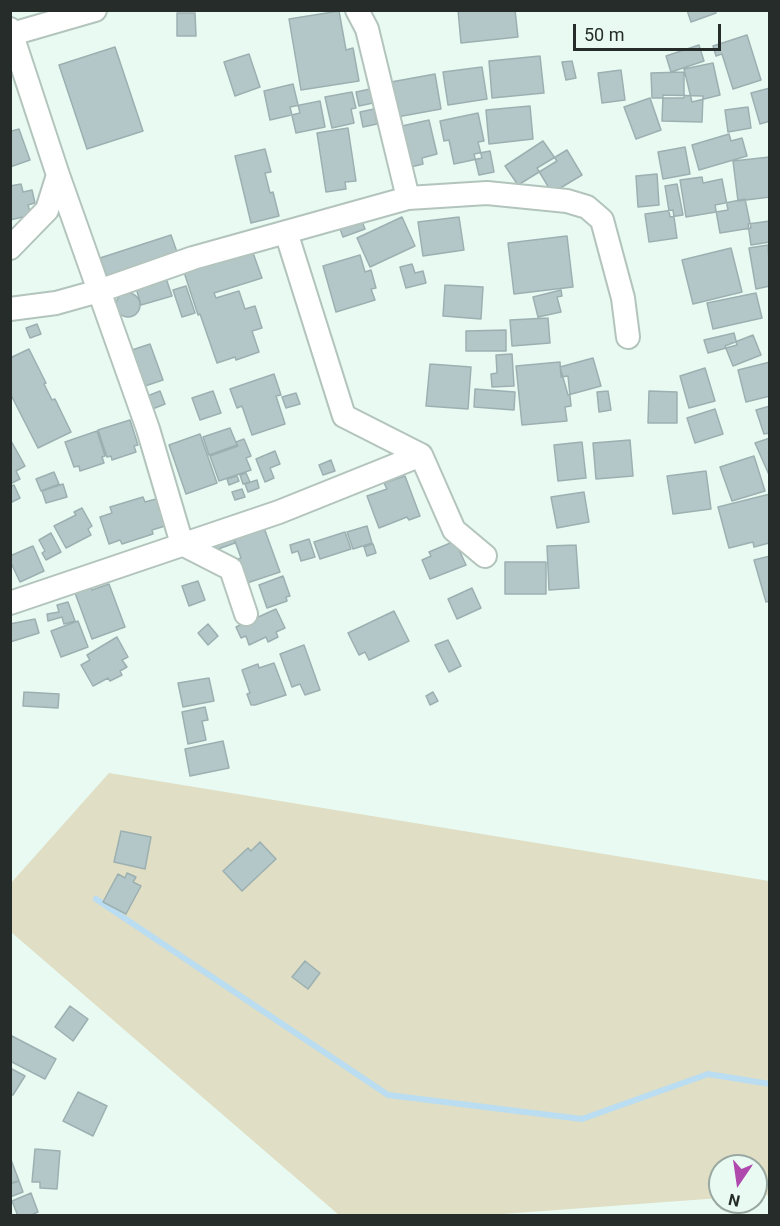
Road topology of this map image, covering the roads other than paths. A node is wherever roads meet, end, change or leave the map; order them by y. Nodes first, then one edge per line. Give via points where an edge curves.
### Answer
1 (94, 10) edge
2 (357, 10) edge
3 (11, 32) edge
4 (58, 176) junction
5 (408, 198) junction
6 (286, 232) junction
7 (10, 248) edge
8 (99, 291) junction
9 (10, 309) edge
10 (628, 336) dead end
11 (421, 455) junction
12 (182, 544) junction
13 (485, 556) dead end
14 (10, 603) edge
15 (246, 614) dead end

1 - 3 street
2 - 5 street via 366,29
3 - 4 street
4 - 7 street via 47,210
4 - 8 street
5 - 6 street
5 - 10 street via 487,193 567,201 587,207 602,220 623,298
6 - 8 street via 193,258
6 - 11 street via 344,416
8 - 9 street via 56,303
8 - 12 street via 148,429
11 - 12 street via 279,512
11 - 13 street via 454,530
12 - 14 street
12 - 15 street via 231,570

